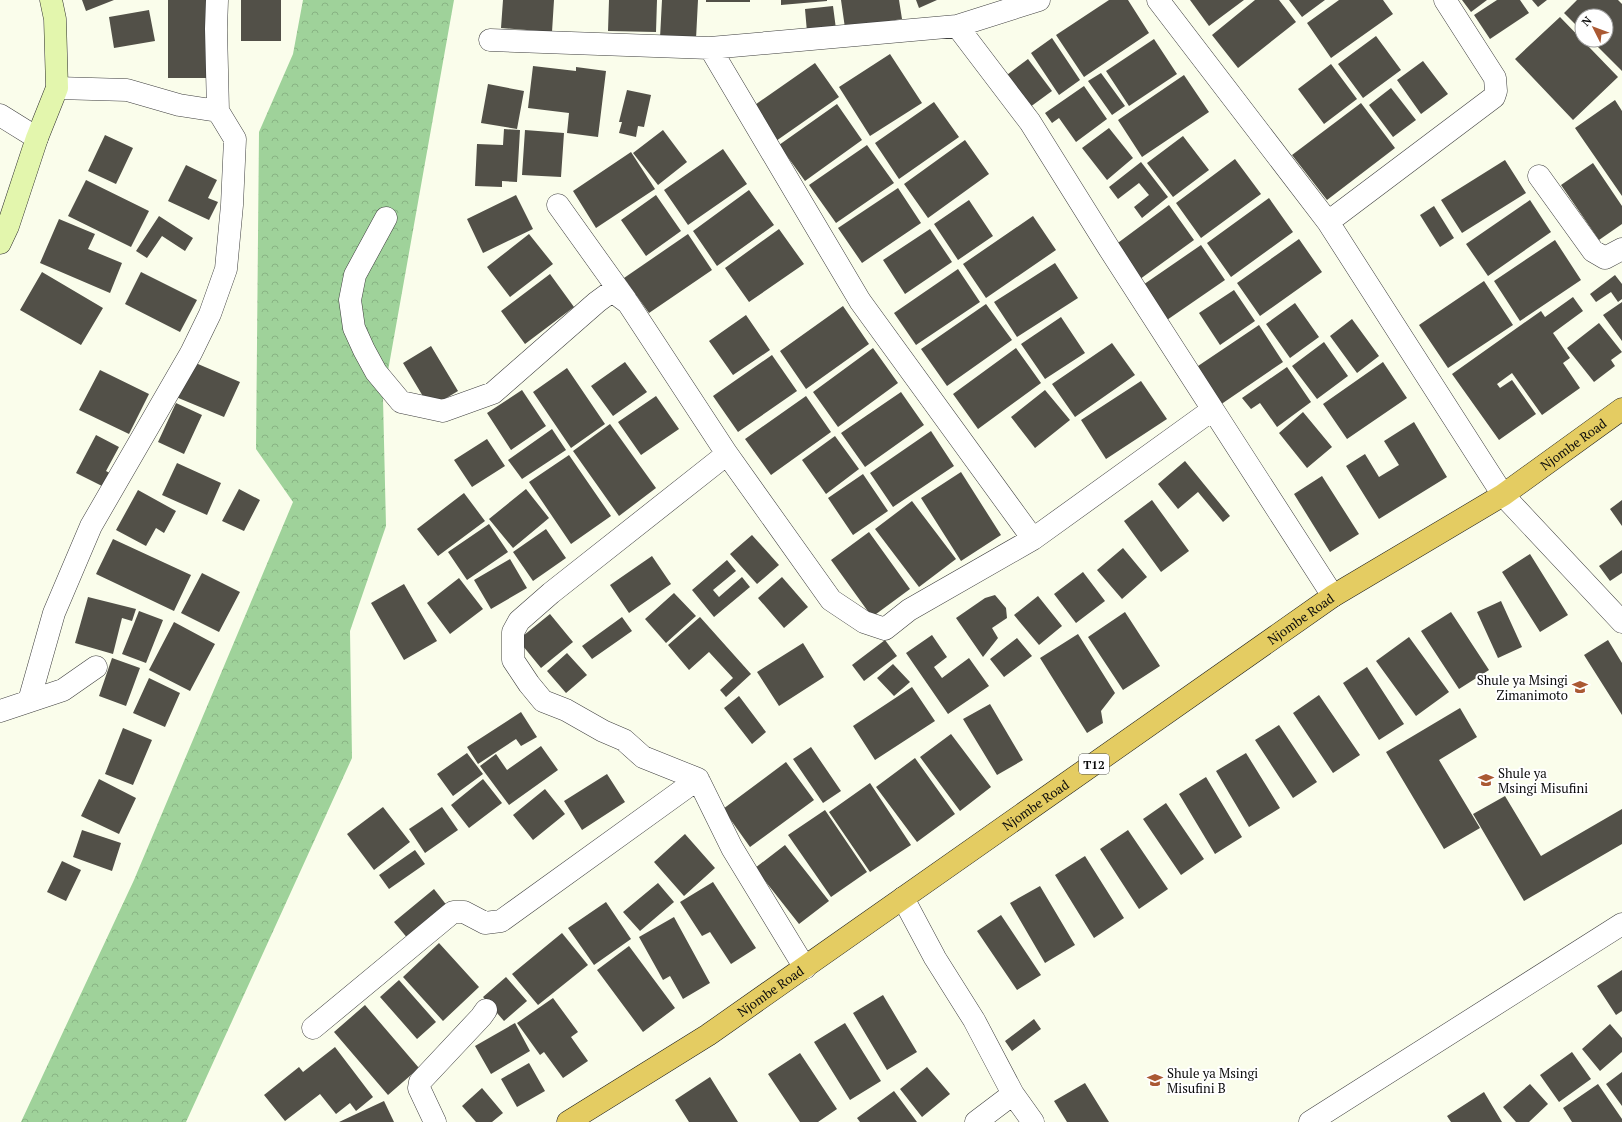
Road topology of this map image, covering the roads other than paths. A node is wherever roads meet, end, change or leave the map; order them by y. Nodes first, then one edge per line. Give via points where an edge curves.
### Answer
1 (51, 0) edge
2 (218, 0) edge
3 (1039, 0) edge
4 (1158, 0) edge
5 (1444, 0) edge
6 (957, 26) junction
7 (490, 40) dead end
8 (710, 48) junction
9 (57, 88) junction
10 (218, 111) junction
11 (0, 115) edge
12 (37, 138) junction
13 (1539, 176) dead end
14 (558, 205) dead end
15 (386, 218) dead end
16 (1328, 222) junction
17 (0, 244) edge
18 (1622, 249) edge
19 (628, 303) junction
20 (1622, 409) edge
21 (1212, 410) junction
22 (727, 454) junction
23 (1503, 496) junction
24 (1034, 539) junction
25 (1333, 596) junction
26 (1622, 622) edge
27 (96, 667) dead end
28 (29, 701) junction
29 (0, 710) edge
30 (698, 779) junction
31 (903, 898) junction
32 (1622, 924) edge
33 (805, 968) junction
34 (486, 1010) dead end
35 (313, 1028) dead end
36 (1013, 1094) junction
37 (435, 1122) edge
38 (568, 1122) edge
39 (976, 1122) edge
40 (1033, 1122) edge
41 (1310, 1122) edge

1 - 9 street via 55,19
2 - 10 street
3 - 6 street
4 - 16 street
5 - 16 street via 1495,78 1494,97
6 - 8 street
6 - 21 street via 1030,122
7 - 8 street
8 - 24 street via 860,301
9 - 10 street via 127,90 179,105
9 - 12 street
10 - 28 street via 234,139 232,205 226,269 210,314 192,353 91,526 54,613
11 - 12 street
12 - 17 street
13 - 18 street via 1593,251 1604,258
14 - 19 street
15 - 19 street via 355,274 350,300 354,328 364,350 376,372 401,402 443,412 493,393 612,291
16 - 23 street
19 - 22 street
20 - 23 highway, Njombe Road / T12
21 - 24 street
21 - 25 street
22 - 24 street via 832,600 864,622 885,629 909,610
22 - 30 street via 551,592 519,621 513,632 513,660 543,701 624,740 643,757
23 - 25 highway, Njombe Road / T12
23 - 26 street
25 - 31 highway, Njombe Road / T12
27 - 28 street via 63,690
28 - 29 street
30 - 33 street via 732,848
30 - 35 street via 501,921 485,922 464,912 453,912
31 - 33 highway, Njombe Road / T12
31 - 36 street via 935,958 974,1020
32 - 41 street
33 - 38 highway, Njombe Road / T12 via 708,1035
34 - 37 street via 420,1082 419,1088
36 - 39 street
36 - 40 street

